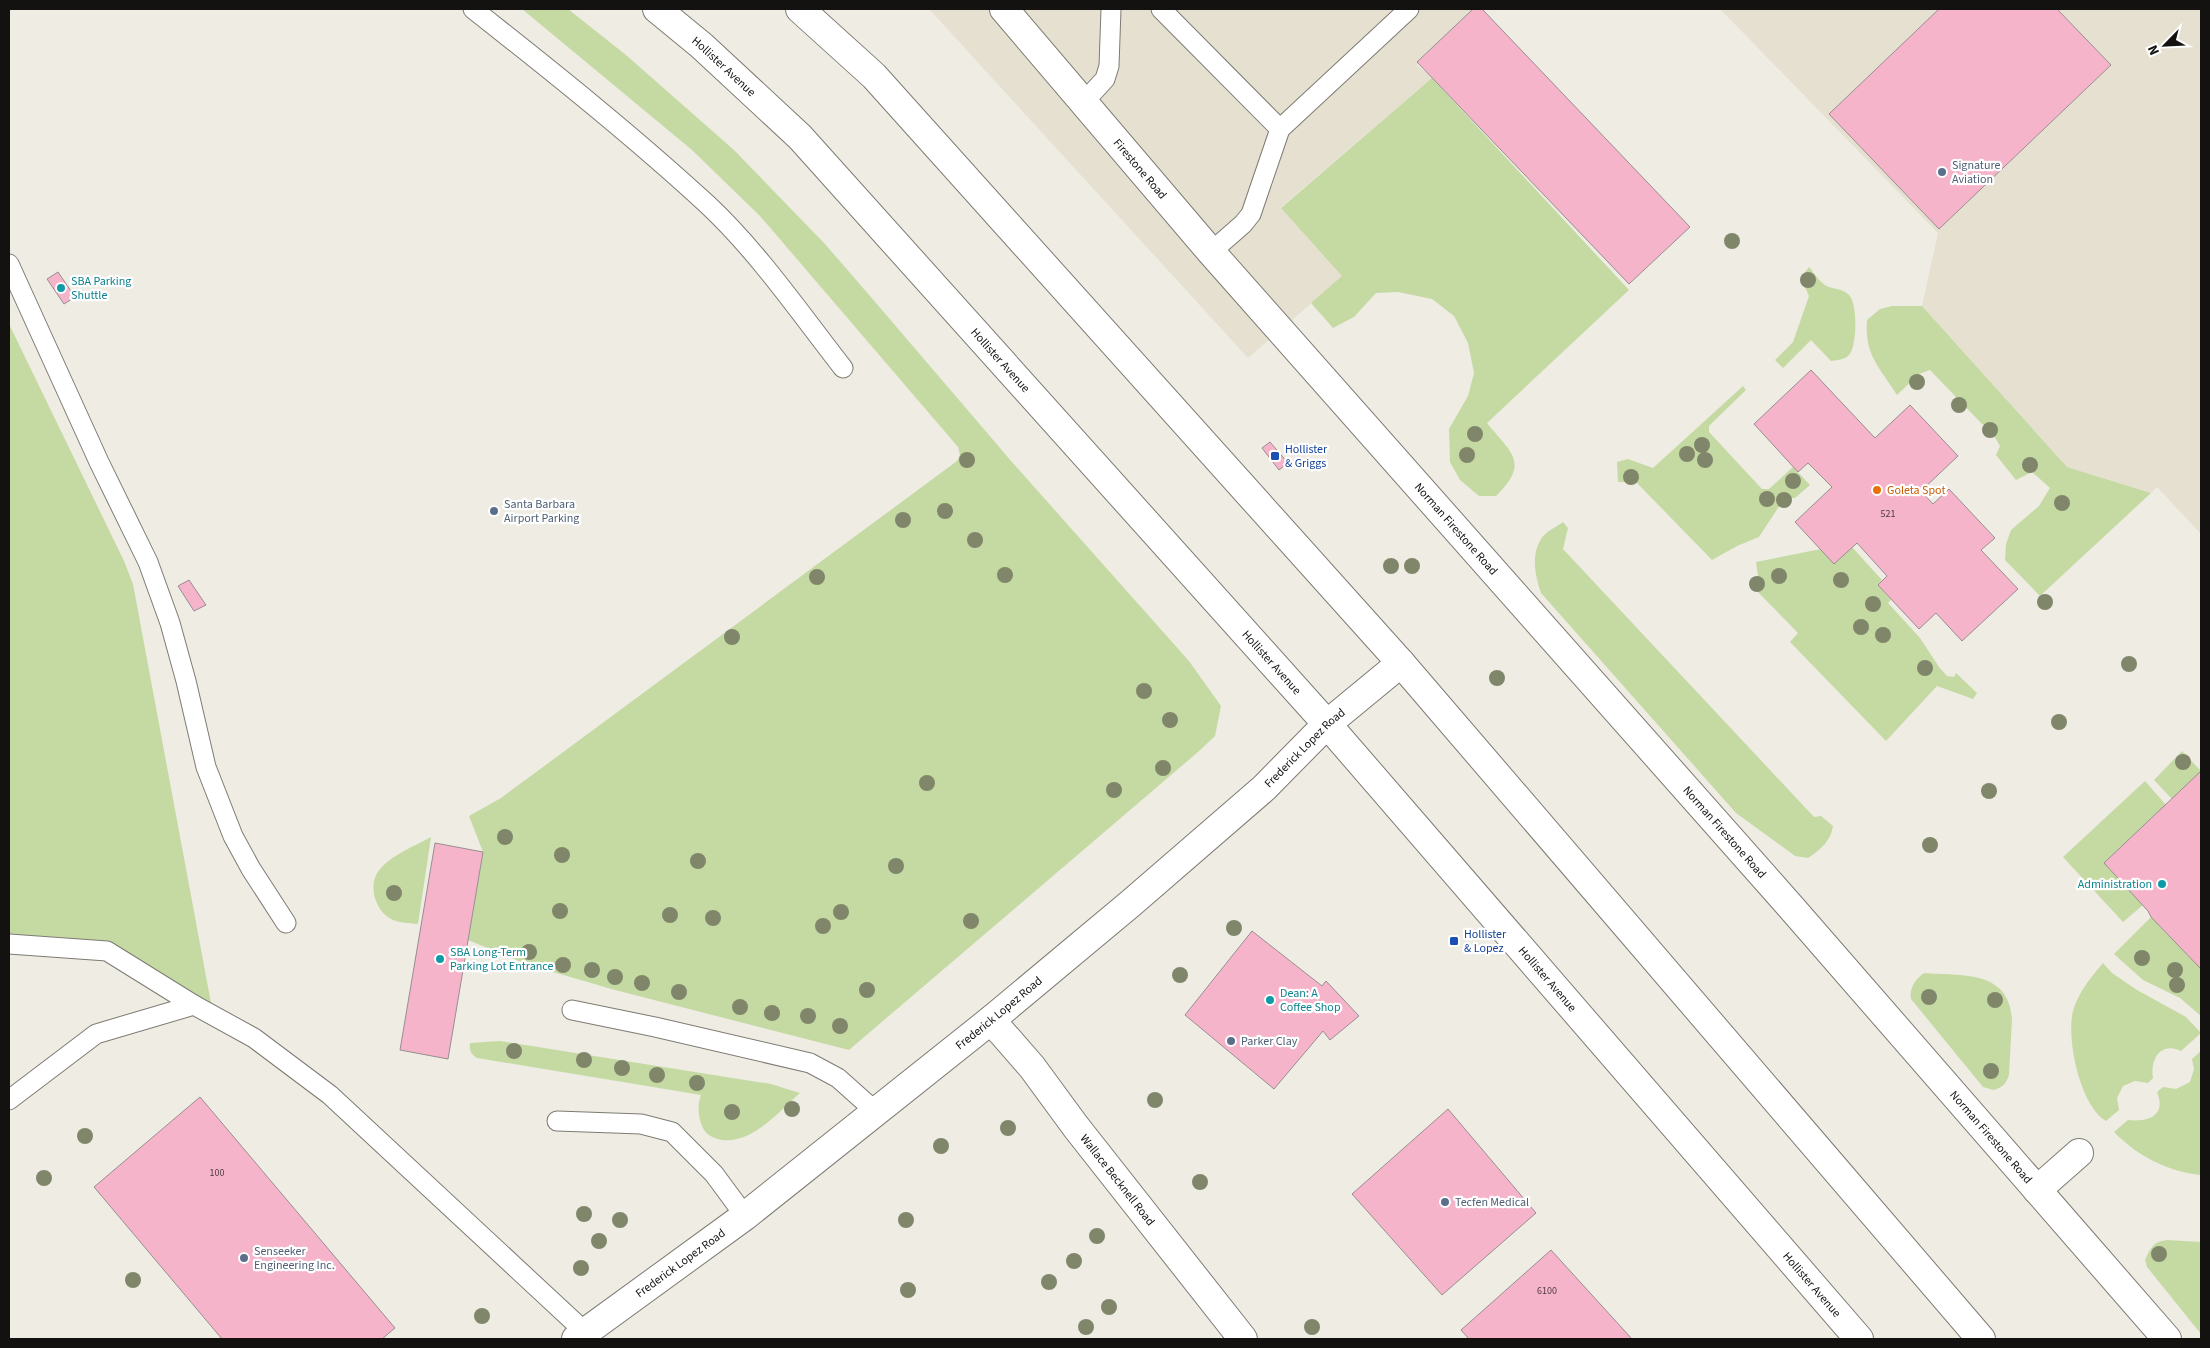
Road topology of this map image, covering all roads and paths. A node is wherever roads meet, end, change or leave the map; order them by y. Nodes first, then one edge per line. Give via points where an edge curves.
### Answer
1 (473, 9) edge
2 (657, 9) edge
3 (800, 9) edge
4 (1004, 9) edge
5 (1111, 9) edge
6 (1161, 9) edge
7 (1409, 9) edge
8 (1083, 103) junction
9 (1280, 129) junction
10 (1211, 252) junction
11 (9, 264) edge
12 (1279, 328) joint
13 (843, 368) dead end
14 (1401, 663) junction
15 (1327, 724) junction
16 (286, 923) dead end
17 (9, 944) edge
18 (194, 1005) junction
19 (572, 1010) dead end
20 (991, 1020) junction
21 (9, 1100) edge
22 (875, 1111) junction
23 (557, 1121) dead end
24 (2080, 1153) dead end
25 (2037, 1190) junction
26 (745, 1216) junction
27 (581, 1336) edge
28 (1243, 1339) edge
29 (1859, 1339) edge
30 (1981, 1339) edge
31 (2166, 1339) edge

1 - 13 lane via 603,113 708,205 738,237
2 - 15 main road, Hollister Avenue via 800,137
3 - 14 main road via 874,76
4 - 8 main road, Firestone Road
5 - 8 lane via 1109,66 1105,79
6 - 9 lane
7 - 9 lane
8 - 10 main road, Firestone Road
9 - 10 lane via 1251,214
10 - 12 main road, Firestone Road
11 - 16 lane via 148,562 170,623 206,767 233,836
12 - 25 main road, Norman Firestone Road
14 - 15 main road, Frederick Lopez Road
14 - 30 main road
15 - 20 main road, Frederick Lopez Road via 1264,788
15 - 29 main road, Hollister Avenue
17 - 18 lane via 107,951
18 - 21 lane via 96,1034
18 - 27 lane via 254,1038 330,1095
19 - 22 lane via 810,1063 838,1078
20 - 22 main road, Frederick Lopez Road
20 - 28 main road, Wallace Becknell Road via 1032,1067 1076,1128
22 - 26 main road, Frederick Lopez Road
23 - 26 lane via 641,1124 672,1132 714,1174
24 - 25 main road
25 - 31 main road, Norman Firestone Road
26 - 27 main road, Frederick Lopez Road

